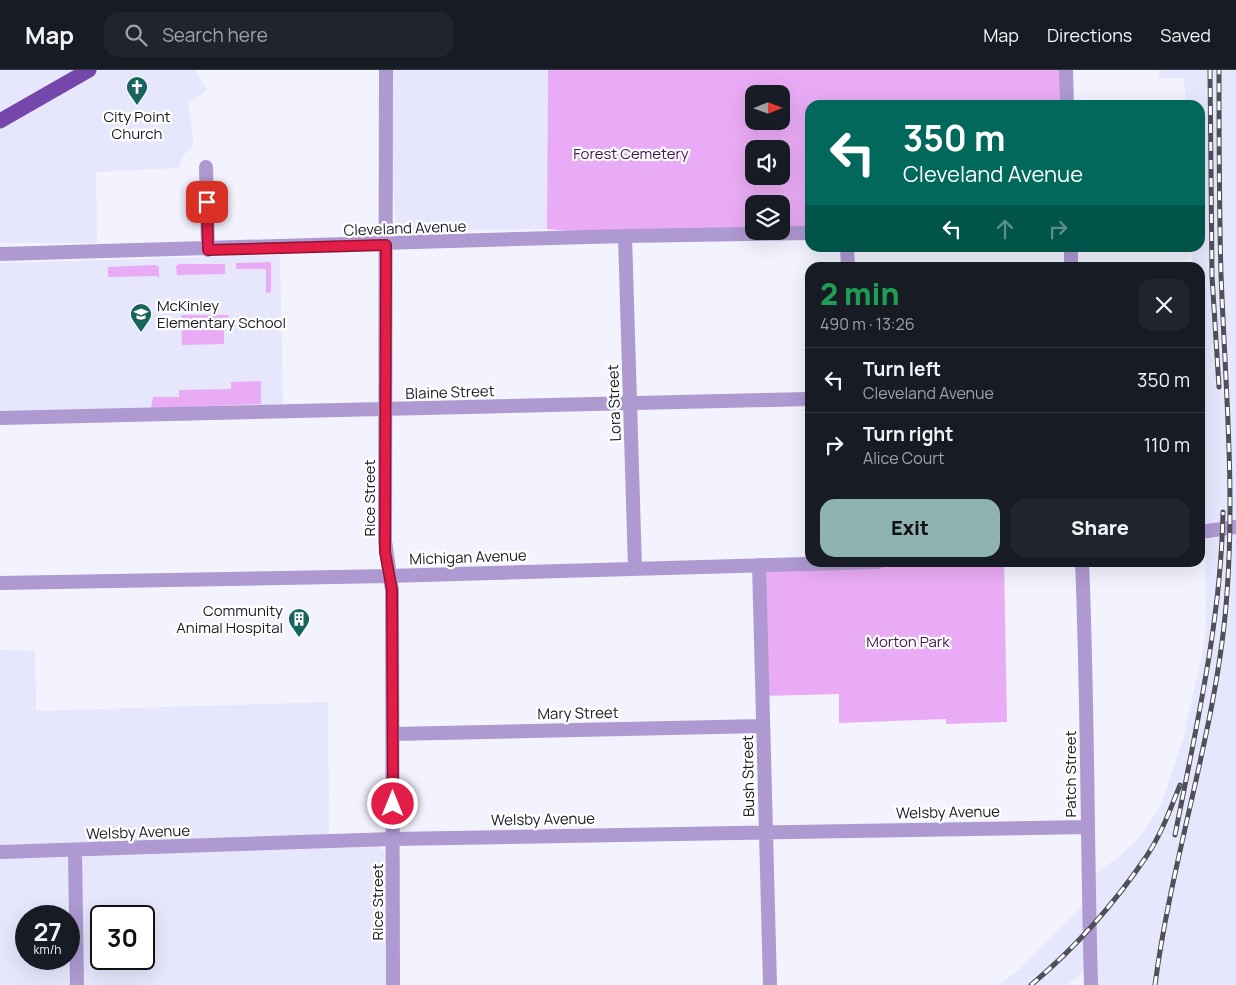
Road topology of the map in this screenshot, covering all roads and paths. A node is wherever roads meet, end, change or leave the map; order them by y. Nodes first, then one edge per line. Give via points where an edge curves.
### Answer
1 (89, 70) edge
2 (386, 70) edge
3 (1066, 70) edge
4 (1067, 100) edge
5 (0, 121) edge
6 (206, 167) dead end
7 (805, 233) edge
8 (625, 236) junction
9 (386, 245) junction
10 (208, 250) junction
11 (0, 254) edge
12 (805, 399) edge
13 (630, 404) junction
14 (385, 410) junction
15 (0, 418) edge
16 (1236, 527) edge
17 (1205, 531) edge
18 (805, 565) edge
19 (758, 566) junction
20 (1082, 567) edge
21 (635, 568) junction
22 (389, 576) junction
23 (0, 583) edge
24 (763, 726) junction
25 (393, 734) junction
26 (1087, 827) junction
27 (765, 830) junction
28 (393, 839) junction
29 (75, 850) junction
30 (0, 852) edge
31 (76, 985) edge
32 (393, 985) edge
33 (770, 985) edge
34 (1091, 985) edge

1 - 5 main road
2 - 9 street, Rice Street
3 - 4 street
6 - 10 street
7 - 8 street, Cleveland Avenue
8 - 9 street, Cleveland Avenue
8 - 13 street, Lora Street
9 - 10 street, Cleveland Avenue
9 - 14 street, Rice Street
10 - 11 street, Cleveland Avenue
12 - 13 street, Blaine Street
13 - 14 street, Blaine Street
13 - 21 street, Lora Street
14 - 15 street, Blaine Street
14 - 22 street, Rice Street via 385,552
16 - 17 street
18 - 19 street, Michigan Avenue
19 - 21 street, Michigan Avenue
19 - 24 street, Bush Street
20 - 26 street, Patch Street via 1087,683
21 - 22 street, Michigan Avenue
22 - 23 street, Michigan Avenue
22 - 25 street, Rice Street via 392,590
24 - 25 street, Mary Street
24 - 27 street, Bush Street
25 - 28 street, Rice Street
26 - 27 street, Welsby Avenue
26 - 34 street, Patch Street
27 - 28 street, Welsby Avenue
27 - 33 street, Bush Street
28 - 29 street, Welsby Avenue
28 - 32 street, Rice Street
29 - 30 street, Welsby Avenue
29 - 31 street

